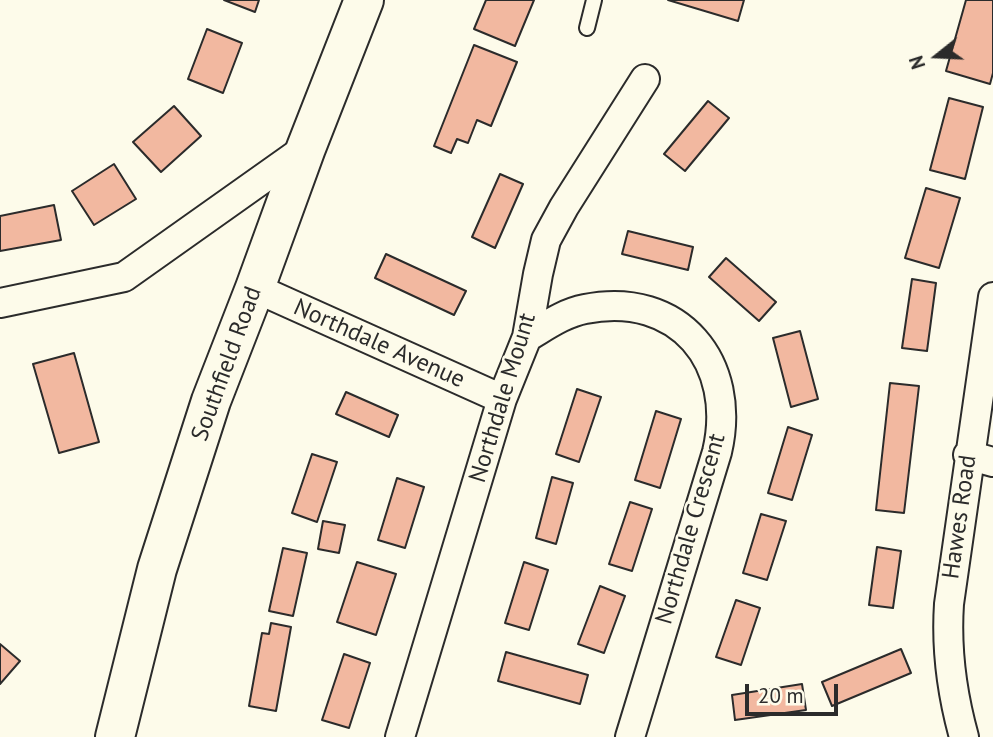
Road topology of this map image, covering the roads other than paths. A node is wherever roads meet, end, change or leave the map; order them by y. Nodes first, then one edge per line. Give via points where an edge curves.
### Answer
1 (364, 0) edge
2 (594, 0) edge
3 (587, 28) dead end
4 (645, 79) dead end
5 (306, 148) junction
6 (256, 288) junction
7 (993, 297) edge
8 (0, 303) edge
9 (527, 337) junction
10 (502, 399) junction
11 (981, 459) edge
12 (115, 737) edge
13 (400, 737) edge
14 (630, 737) edge
15 (964, 737) edge

1 - 5 main road, Southfield Road
2 - 3 lane
4 - 9 street, Northdale Mount via 546,240
5 - 6 main road, Southfield Road
5 - 8 street via 124,277
6 - 10 street, Northdale Avenue
6 - 12 main road, Southfield Road via 211,401 157,569
7 - 11 street, Hawes Road
9 - 10 street, Northdale Mount
9 - 14 street, Northdale Crescent via 582,309 644,308 661,314 696,343 718,384 722,430
10 - 13 street, Northdale Mount
11 - 15 street, Hawes Road via 949,604 947,635

